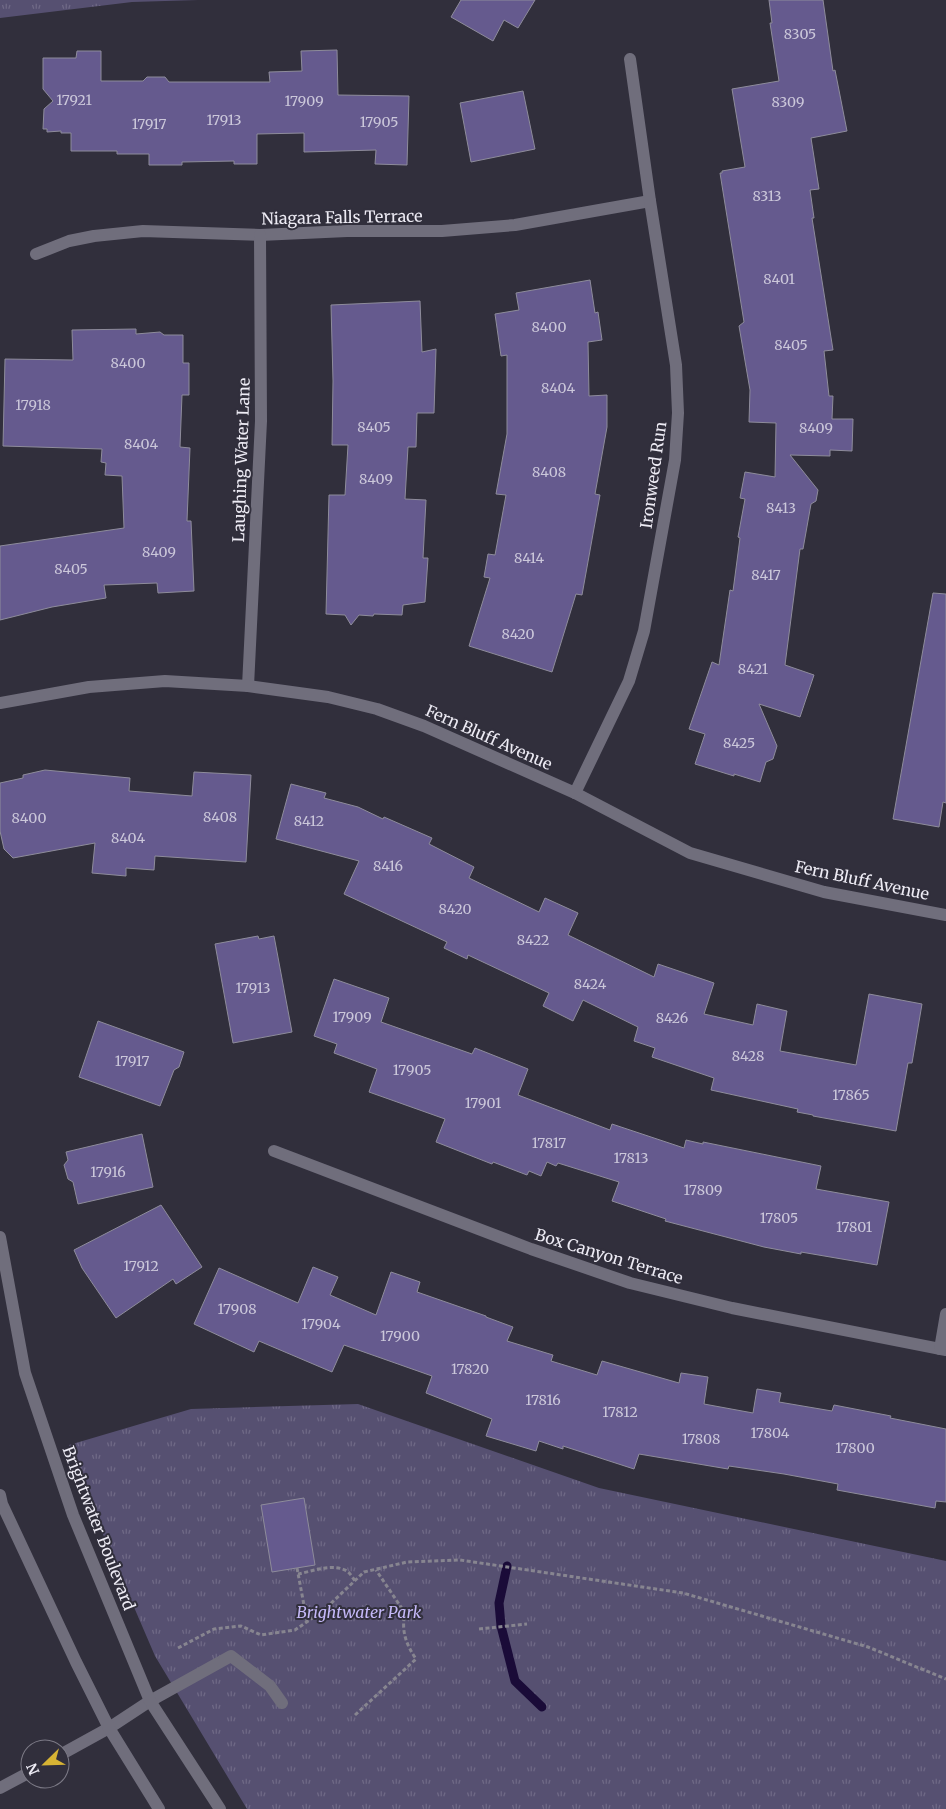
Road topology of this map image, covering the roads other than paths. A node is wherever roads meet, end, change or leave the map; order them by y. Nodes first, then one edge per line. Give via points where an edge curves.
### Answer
1 (630, 59) dead end
2 (650, 201) junction
3 (260, 235) junction
4 (36, 254) dead end
5 (248, 686) junction
6 (0, 703) edge
7 (575, 793) junction
8 (946, 915) edge
9 (274, 1151) dead end
10 (0, 1237) edge
11 (946, 1314) edge
12 (943, 1349) edge
13 (0, 1495) edge
14 (150, 1701) junction
15 (282, 1703) dead end
16 (108, 1728) junction
17 (70, 1749) edge
18 (20, 1777) edge
19 (0, 1788) edge
20 (159, 1809) edge
21 (220, 1809) edge

1 - 2 street, Ironweed Run
2 - 3 street, Niagara Falls Terrace via 515,225 442,231
2 - 7 street, Ironweed Run via 676,365 678,413 675,460 644,631 628,681
3 - 4 street, Niagara Falls Terrace via 143,231 94,236
3 - 5 street, Laughing Water Lane via 261,421
5 - 6 street, Fern Bluff Avenue via 165,681 89,687
5 - 7 street, Fern Bluff Avenue via 328,697 377,709 424,726
7 - 8 street, Fern Bluff Avenue via 690,853 824,892
9 - 12 street, Box Canyon Terrace via 531,1249 630,1283 732,1308
10 - 14 street, Brightwater Boulevard via 26,1373 73,1515
11 - 12 street
13 - 16 street
14 - 15 street via 231,1656 270,1686
14 - 16 street
14 - 21 street, Brightwater Boulevard
16 - 17 street
16 - 20 street
18 - 19 street

